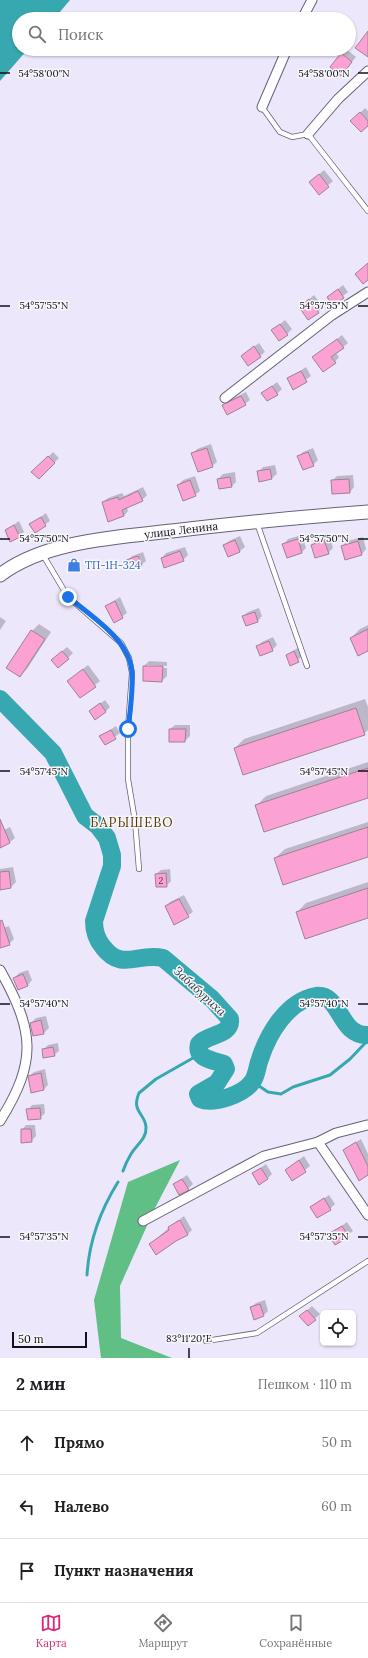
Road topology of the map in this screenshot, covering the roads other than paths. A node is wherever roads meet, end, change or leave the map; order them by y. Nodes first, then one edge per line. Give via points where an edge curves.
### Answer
1 (312, 0) edge
2 (306, 12) edge
3 (284, 56) edge
4 (368, 71) edge
5 (262, 107) joint
6 (308, 134) junction
7 (368, 211) edge
8 (368, 292) edge
9 (225, 398) dead end
10 (368, 512) edge
11 (257, 521) junction
12 (42, 554) junction
13 (0, 575) edge
14 (307, 666) dead end
15 (139, 869) dead end
16 (0, 970) edge
17 (0, 1121) edge
18 (367, 1125) edge
19 (318, 1142) junction
20 (368, 1215) edge
21 (144, 1221) dead end
22 (368, 1261) edge
23 (206, 1342) dead end

1 - 2 street
3 - 5 street
4 - 6 street via 338,99
5 - 6 lane via 280,132 292,137
6 - 7 lane
8 - 9 street via 332,315
10 - 11 main road, улица Ленина
11 - 12 main road, улица Ленина via 93,540
11 - 14 lane
12 - 13 main road, улица Ленина via 10,567
12 - 15 lane via 68,597 121,643 129,658 132,673 128,779 136,820
16 - 17 street via 19,1006 27,1034 28,1051 26,1067 15,1096
18 - 19 street via 336,1133
19 - 20 street
19 - 21 street via 264,1156
22 - 23 lane via 257,1334

